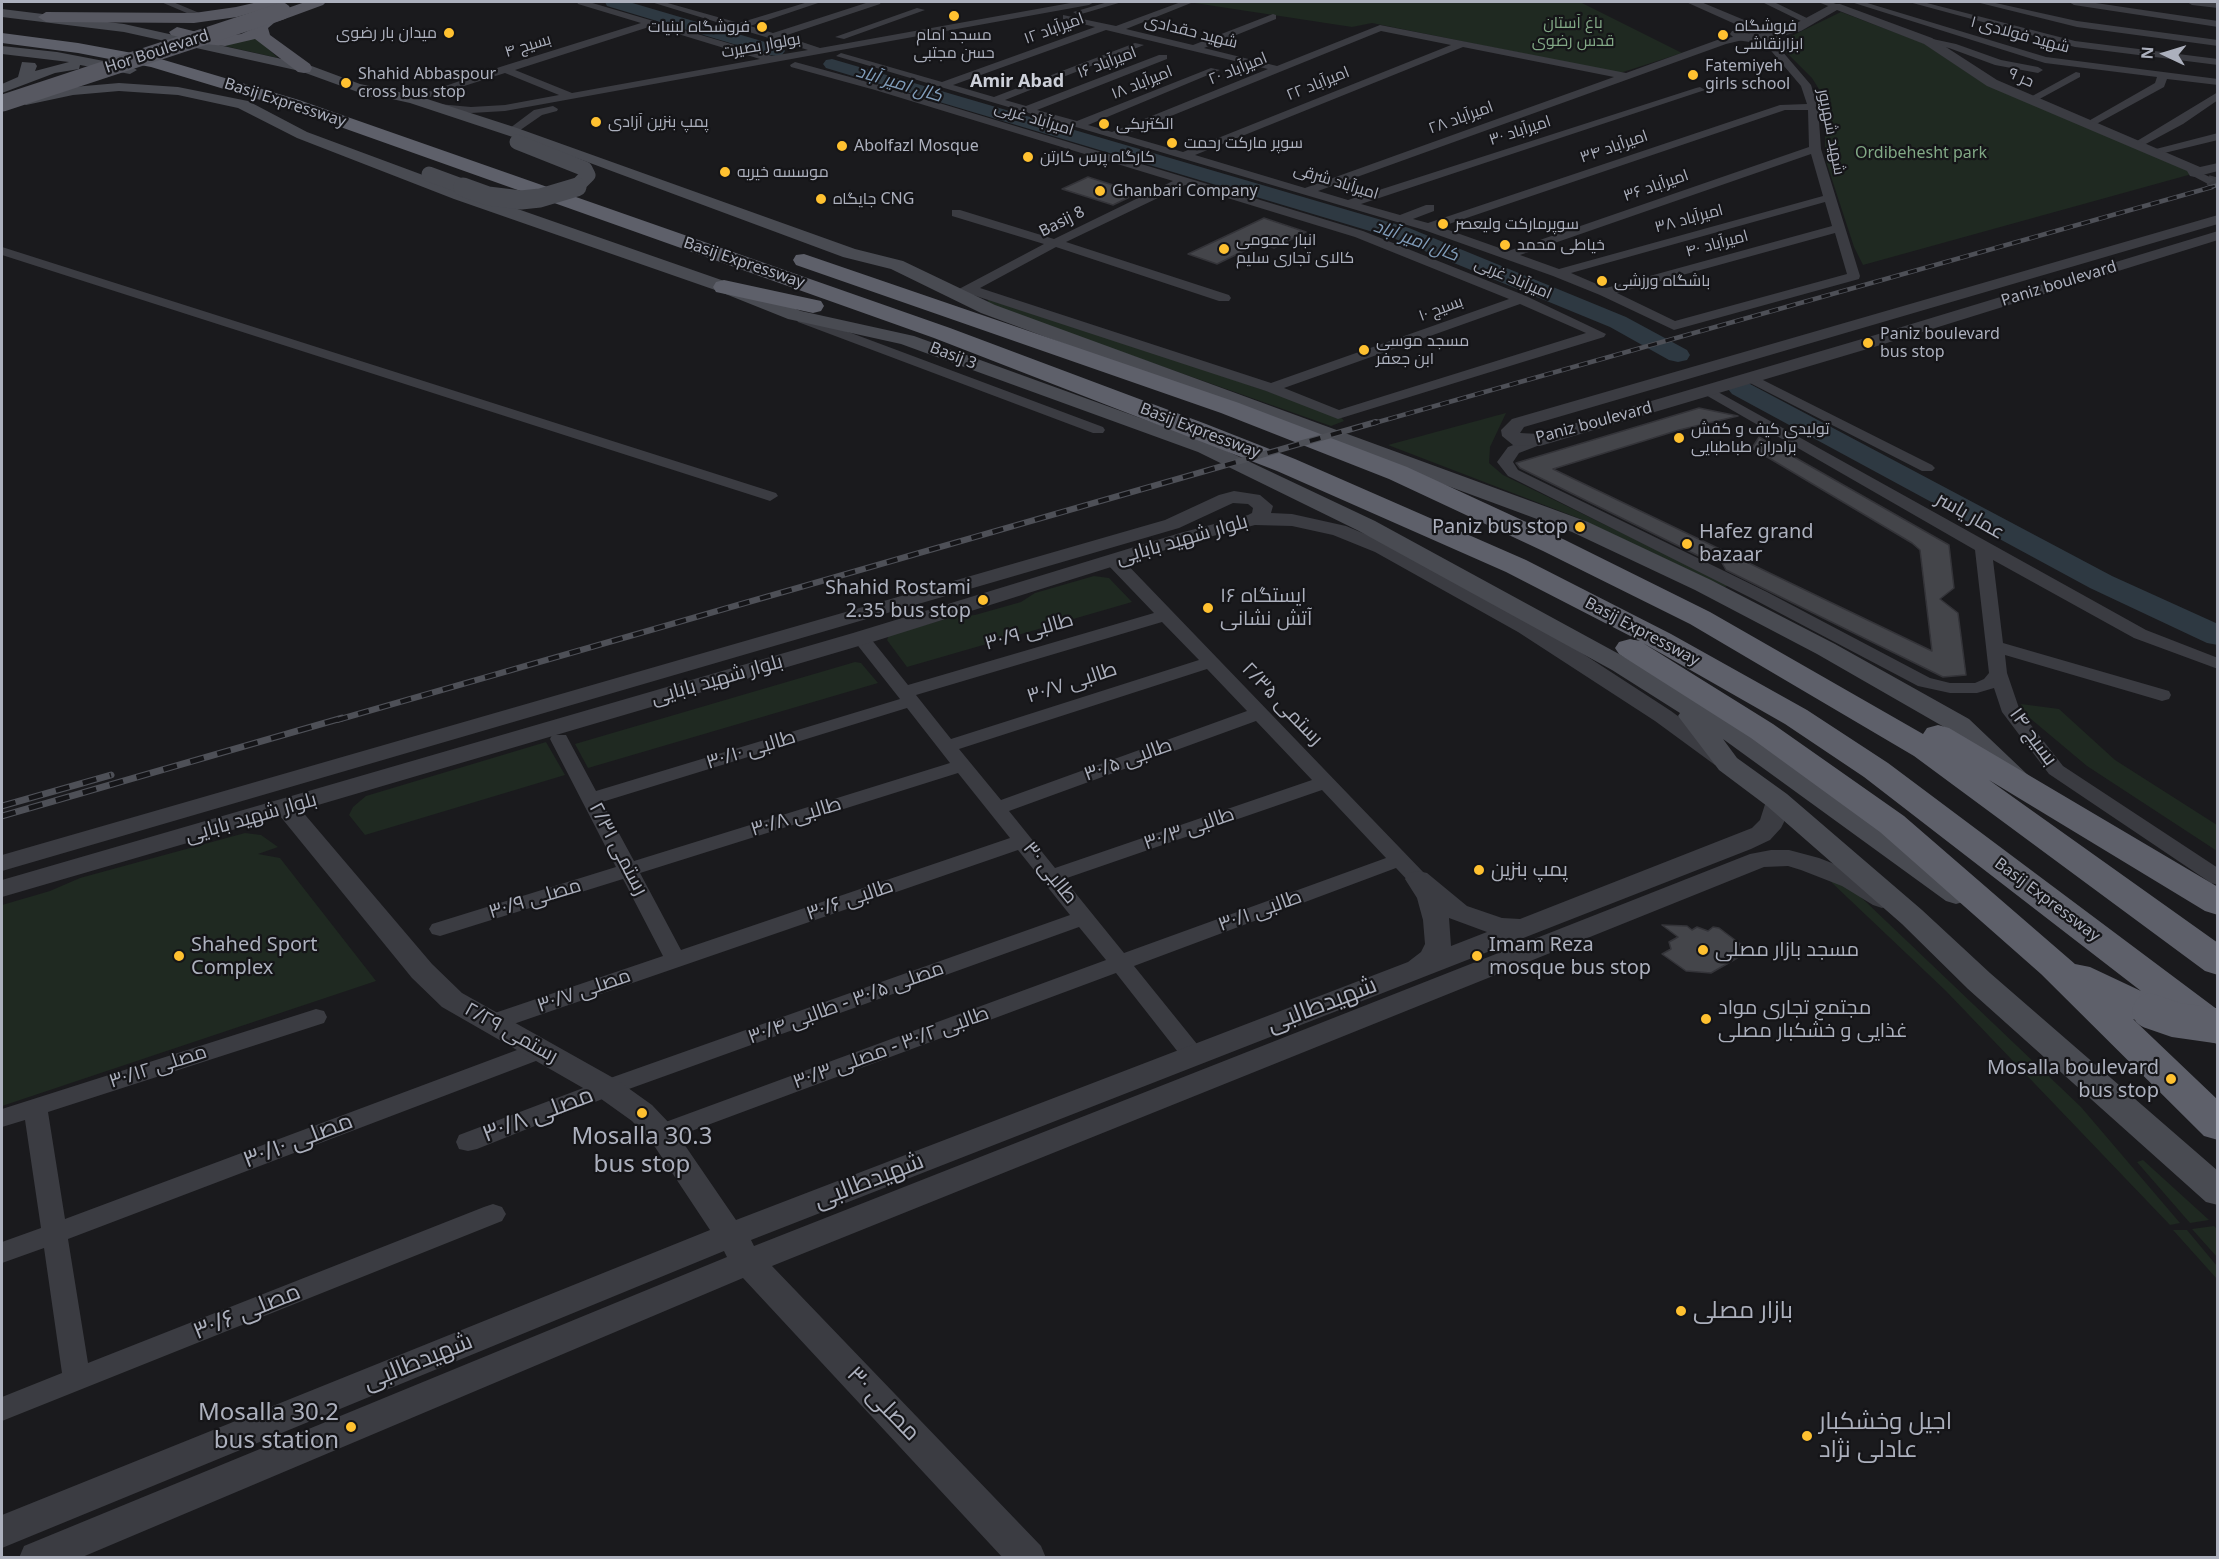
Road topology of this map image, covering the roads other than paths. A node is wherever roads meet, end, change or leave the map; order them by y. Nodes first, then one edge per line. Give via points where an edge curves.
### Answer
1 (166, 2) edge
2 (309, 2) edge
3 (318, 2) edge
4 (581, 2) edge
5 (656, 2) edge
6 (816, 2) edge
7 (877, 2) edge
8 (1089, 2) edge
9 (1117, 2) edge
10 (1767, 2) edge
11 (1856, 2) edge
12 (1914, 2) edge
13 (1981, 2) edge
14 (2074, 2) edge
15 (2192, 2) edge
16 (1186, 3) dead end
17 (1827, 3) edge
18 (1688, 4) edge
19 (2217, 5) edge
20 (281, 6) edge
21 (920, 10) dead end
22 (2, 13) edge
23 (1061, 16) junction
24 (46, 17) junction
25 (199, 17) junction
26 (1273, 17) dead end
27 (988, 20) junction
28 (1810, 22) junction
29 (652, 23) junction
30 (2217, 24) edge
31 (2, 25) edge
32 (741, 26) junction
33 (1000, 27) junction
34 (1106, 27) junction
35 (1117, 29) junction
36 (260, 31) junction
37 (1766, 34) junction
38 (775, 36) junction
39 (1741, 36) junction
40 (2, 38) edge
41 (1928, 41) junction
42 (2217, 43) edge
43 (1462, 44) junction
44 (1138, 45) dead end
45 (1194, 48) junction
46 (821, 50) junction
47 (2, 52) edge
48 (841, 56) junction
49 (1163, 57) dead end
50 (771, 59) junction
51 (2217, 62) edge
52 (795, 65) junction
53 (304, 68) junction
54 (504, 69) junction
55 (1279, 69) junction
56 (1215, 70) dead end
57 (2076, 75) junction
58 (1626, 76) junction
59 (24, 80) junction
60 (2162, 80) junction
61 (2217, 82) edge
62 (944, 85) junction
63 (94, 88) junction
64 (360, 88) junction
65 (1700, 90) dead end
66 (2217, 95) edge
67 (571, 96) junction
68 (413, 99) junction
69 (2, 100) edge
70 (996, 100) junction
71 (2030, 100) junction
72 (243, 104) junction
73 (438, 107) junction
74 (1813, 107) junction
75 (505, 108) junction
76 (1029, 109) junction
77 (538, 112) junction
78 (385, 114) dead end
79 (1080, 124) junction
80 (2089, 124) junction
81 (1116, 134) junction
82 (2217, 136) edge
83 (512, 143) junction
84 (2138, 144) junction
85 (1815, 149) junction
86 (2156, 152) junction
87 (1186, 155) junction
88 (2217, 167) tunnel mouth
89 (1181, 182) junction
90 (597, 188) dead end
91 (1307, 190) junction
92 (1828, 198) junction
93 (1350, 203) junction
94 (1430, 207) dead end
95 (956, 213) dead end
96 (1401, 219) junction
97 (2217, 219) edge
98 (1428, 227) junction
99 (1838, 228) junction
100 (2217, 235) edge
101 (1055, 243) junction
102 (2, 251) edge
103 (849, 253) joint
104 (788, 255) dead end
105 (1509, 255) junction
106 (1558, 273) junction
107 (723, 287) junction
108 (1605, 292) junction
109 (1224, 298) dead end
110 (1521, 299) junction
111 (965, 300) junction
112 (795, 315) junction
113 (1674, 326) joint
114 (942, 333) junction
115 (1808, 339) junction
116 (1834, 353) junction
117 (1751, 378) junction
118 (1271, 388) junction
119 (1709, 391) junction
120 (1098, 430) dead end
121 (1540, 440) junction
122 (1927, 468) dead end
123 (1398, 473) junction
124 (770, 496) dead end
125 (1359, 496) junction
126 (1255, 519) junction
127 (1983, 548) junction
128 (1113, 560) junction
129 (1166, 615) junction
130 (1526, 627) junction
131 (861, 638) junction
132 (1994, 646) junction
133 (1844, 659) junction
134 (1210, 662) junction
135 (1889, 663) junction
136 (2217, 664) edge
137 (1998, 673) junction
138 (1898, 690) junction
139 (2162, 695) dead end
140 (908, 697) junction
141 (1678, 699) junction
142 (1260, 713) junction
143 (559, 739) dead end
144 (948, 746) junction
145 (1728, 764) junction
146 (963, 765) junction
147 (1326, 783) junction
148 (2035, 792) junction
149 (591, 799) junction
150 (1777, 800) junction
151 (286, 807) junction
152 (997, 808) junction
153 (1023, 841) junction
154 (2126, 847) junction
155 (1750, 851) junction
156 (1399, 860) junction
157 (2, 863) edge
158 (629, 870) junction
159 (1052, 876) junction
160 (2217, 878) edge
161 (1418, 879) junction
162 (2, 889) edge
163 (2217, 903) edge
164 (1085, 917) junction
165 (1912, 917) junction
166 (2217, 924) edge
167 (1521, 928) junction
168 (440, 929) dead end
169 (676, 960) junction
170 (1121, 962) junction
171 (2217, 962) edge
172 (2054, 965) junction
173 (1412, 971) junction
174 (1364, 1003) junction
175 (316, 1017) dead end
176 (491, 1023) junction
177 (2217, 1028) edge
178 (541, 1050) junction
179 (1193, 1055) junction
180 (608, 1088) junction
181 (35, 1107) junction
182 (2, 1118) edge
183 (2217, 1125) edge
184 (661, 1133) junction
185 (468, 1142) dead end
186 (952, 1149) junction
187 (968, 1174) junction
188 (2217, 1192) edge
189 (493, 1214) dead end
190 (54, 1233) junction
191 (739, 1249) junction
192 (2, 1253) edge
193 (76, 1380) junction
194 (2, 1409) edge
195 (2, 1532) edge
196 (37, 1557) edge
197 (1028, 1557) edge

1 - 25 street
2 - 20 main road, Hor Boulevard
3 - 36 main road via 268,20
4 - 29 street
5 - 32 street
6 - 32 street
7 - 38 street
8 - 27 street, بولوار بصیرت
9 - 23 street, بولوار بصیرت
10 - 28 street
11 - 60 street, شهید فولادی ۱ via 2045,60
12 - 51 street via 2075,44
13 - 42 street via 2085,25
14 - 30 street
15 - 19 street
16 - 35 street
17 - 28 street
17 - 41 street, حر ۹
18 - 37 street, شهید شهریور
18 - 39 street, شهید شهریور
20 - 25 main road
20 - 69 main road, Hor Boulevard, bridge
21 - 46 street via 826,41
22 - 24 main road
23 - 33 street, بولوار بصیرت
23 - 34 street, شهید حقدادی
24 - 25 main road
24 - 53 main road via 124,28
25 - 36 main road via 175,26 175,30 225,41
26 - 45 street
27 - 33 street
27 - 46 street, بولوار بصیرت
28 - 37 street
29 - 50 street
29 - 54 street, بسیج ۴
31 - 78 highway, Basij Expressway via 183,52
32 - 38 street
33 - 48 street, بولوار بصیرت
34 - 35 street, شهید حقدادی
34 - 62 street, امیرآباد ۱۲
35 - 45 street, شهید حقدادی
36 - 53 main road via 262,37
37 - 39 street via 1744,30
37 - 74 street, شهید شهریور via 1806,85
38 - 46 street
39 - 58 street, امیرآباد ۲۸
40 - 114 highway, Basij Expressway via 154,62 293,104
41 - 57 street via 1999,63
41 - 71 street, حر ۹ via 1985,79
43 - 55 street, امیرآباد ۲۰ via 1380,28
43 - 58 street
43 - 87 street, امیرآباد ۲۲
44 - 70 street
45 - 55 street, شهید حقدادی
46 - 50 street, بولوار بصیرت
47 - 59 main road via 30,66
47 - 72 main road via 57,56 131,71
48 - 52 street, بولوار بصیرت
48 - 62 street, امیرآباد شرقی
49 - 76 street, امیرآباد ۱۶
50 - 67 street, بولوار بصیرت
52 - 77 street, بولوار بصیرت
52 - 89 street, امیرآباد غربی
53 - 64 main road
54 - 67 street
54 - 68 street, بسیج ۴
55 - 81 street, امیرآباد ۲۰
56 - 79 street, امیرآباد ۱۸
57 - 60 street
57 - 71 street
58 - 91 street, امیرآباد ۲۸
59 - 63 main road via 73,66 120,76 118,81
59 - 69 main road
60 - 61 street, شهید فولادی ۱
60 - 80 street
62 - 70 street, امیرآباد شرقی
63 - 69 main road
63 - 72 main road via 149,87
64 - 68 main road
64 - 83 main road
65 - 93 street, امیرآباد ۳۰
66 - 84 street
67 - 75 street, بولوار بصیرت
68 - 73 main road
70 - 76 street, امیرآباد شرقی
71 - 80 street, حر ۹
72 - 83 main road, bridge via 488,196 540,198 573,189 588,175 577,164
72 - 107 main road via 302,135
73 - 75 street, بولوار بصیرت
73 - 83 main road
74 - 85 street, شهید شهریور
74 - 98 street, امیرآباد ۳۴ via 1784,107
75 - 77 street via 501,114
76 - 79 street, امیرآباد شرقی
77 - 83 street, بولوار بصیرت
79 - 81 street, امیرآباد شرقی
80 - 84 street, حر ۹
81 - 87 street, امیرآباد شرقی
82 - 86 street
83 - 90 highway
83 - 103 main road via 588,157
84 - 86 street, حر ۹
85 - 92 street, شهید شهریور
85 - 105 street, امیرآباد ۳۶
86 - 88 street, حر ۹ via 2193,168 2202,177
87 - 91 street, امیرآباد شرقی
89 - 101 street, Basij 8
89 - 110 street, امیرآباد غربی via 1359,234
91 - 93 street, امیرآباد شرقی
92 - 99 street, شهید شهریور
92 - 106 street, امیرآباد ۳۸
93 - 96 street, امیرآباد شرقی
94 - 96 street
95 - 101 street
96 - 98 street, امیرآباد شرقی
97 - 115 street, Paniz boulevard
98 - 105 street, امیرآباد شرقی
99 - 108 street, امیرآباد ۴۰
99 - 113 street, شهید شهریور via 1854,276
100 - 116 street, Paniz boulevard
101 - 109 street
101 - 111 street, Basij 8
102 - 124 street
103 - 111 highway
104 - 111 highway, Basij Expressway
105 - 106 street, امیرآباد شرقی
106 - 108 street, امیرآباد شرقی
107 - 112 main road
107 - 114 highway
108 - 113 street, امیرآباد شرقی
110 - 118 street, بسیج ۱۰
110 - 118 street, امیرآباد غربی via 1599,334 1338,415
111 - 118 street
111 - 123 highway, Basij Expressway
111 - 133 main road via 1580,527
112 - 120 street, Basij 3
112 - 141 main road via 907,340 1205,448 1367,526
114 - 125 highway, Basij Expressway via 1197,429
115 - 116 street via 1805,344 1812,350
115 - 121 street, Paniz boulevard via 1518,423 1510,430 1511,436 1520,441
116 - 117 street, Paniz boulevard
117 - 119 street, Paniz boulevard
117 - 122 street
119 - 121 street, Paniz boulevard
119 - 127 street, عمار یاسر
121 - 135 street via 1513,450 1504,462 1513,473
123 - 148 highway via 1619,555 1723,607
123 - 171 highway, Basij Expressway via 1700,618 1925,749
125 - 172 highway via 1439,548 1638,652 1762,731 1892,824
125 - 177 highway, Basij Expressway via 1516,566 1660,640 1796,717 1876,770
126 - 128 street, بلوار شهید بابایی
126 - 130 street via 1292,520 1339,530 1382,548
126 - 157 street, بلوار شهید بابایی via 1264,511 1259,502 1244,497 1226,499 1172,524
127 - 132 street, بسیج ۱۴
127 - 136 street, عمار یاسر via 2140,634
128 - 129 street, رستمی ۲/۳۵
128 - 131 street, بلوار شهید بابایی
129 - 134 street, رستمی ۲/۳۵
129 - 140 street, طالبی ۳۰/۹
130 - 141 main road
130 - 145 street via 1663,716
131 - 140 street, طالبی ۳۰
131 - 151 street, بلوار شهید بابایی
132 - 137 street, بسیج ۱۴
132 - 139 street
133 - 135 main road
133 - 138 main road
134 - 142 street, رستمی ۲/۳۵
134 - 144 street, طالبی ۳۰/۷
135 - 137 street via 1924,682 1950,687 1977,687 1990,683
135 - 138 main road
137 - 160 street, بسیج ۱۴ via 2011,712 2056,770
138 - 148 main road via 1960,725
140 - 144 street, طالبی ۳۰
140 - 149 street, طالبی ۳۰/۱۰
141 - 145 main road
141 - 172 main road via 1747,743
142 - 147 street, رستمی ۲/۳۵
142 - 152 street, طالبی ۳۰/۵
143 - 149 street, رستمی ۲/۳۱
144 - 146 street, طالبی ۳۰
145 - 150 main road
146 - 152 street, طالبی ۳۰
146 - 158 street, طالبی ۳۰/۸
147 - 156 street, رستمی ۲/۳۵
147 - 159 street, طالبی ۳۰/۳
148 - 154 highway
149 - 158 street, رستمی ۲/۳۱
150 - 155 street via 1772,822
150 - 165 main road
151 - 162 street, بلوار شهید بابایی
151 - 176 street, رستمی ۲/۲۹ via 422,971 452,1000
152 - 153 street, طالبی ۳۰
153 - 159 street, طالبی ۳۰
153 - 169 street, طالبی ۳۰/۶
154 - 163 highway
154 - 166 highway via 2140,867
155 - 165 street via 1810,864 1851,880
155 - 167 street, شهیدطالبی
155 - 174 street, شهیدطالبی
156 - 161 street, رستمی ۲/۳۵
156 - 170 street, طالبی ۳۰/۱
158 - 168 street, مصلی ۳۰/۹
158 - 169 street, رستمی ۲/۳۱
159 - 164 street, طالبی ۳۰
161 - 167 street via 1458,912 1500,927
161 - 173 street via 1430,898 1438,944 1432,958
164 - 170 street, طالبی ۳۰
164 - 180 street, مصلی ۳۰/۵ - طالبی ۳۰/۴
165 - 188 main road
167 - 173 street, شهیدطالبی
169 - 176 street, مصلی ۳۰/۷
170 - 179 street, طالبی ۳۰
170 - 184 street, طالبی ۳۰/۲ - مصلی ۳۰/۳
172 - 177 highway, bridge via 2150,1011
172 - 183 highway
173 - 174 street, شهیدطالبی
174 - 179 street, شهیدطالبی
174 - 187 street, شهیدطالبی
175 - 181 street, مصلی ۳۰/۱۲
176 - 178 street, رستمی ۲/۲۹
178 - 180 street, رستمی ۲/۲۹
178 - 190 street, مصلی ۳۰/۱۰
179 - 186 street, شهیدطالبی
180 - 184 street, رستمی ۲/۲۹
180 - 185 street, مصلی ۳۰/۸
181 - 182 street, مصلی ۳۰/۱۲
181 - 190 street
184 - 191 street, رستمی ۲/۲۹
186 - 187 street
186 - 191 street, شهیدطالبی
187 - 191 street, شهیدطالبی
189 - 193 street, مصلی ۳۰/۶
190 - 192 street, مصلی ۳۰/۱۰
190 - 193 street
191 - 195 street, شهیدطالبی
191 - 196 street, شهیدطالبی
191 - 197 street, مصلی ۳۰
193 - 194 street, مصلی ۳۰/۶

